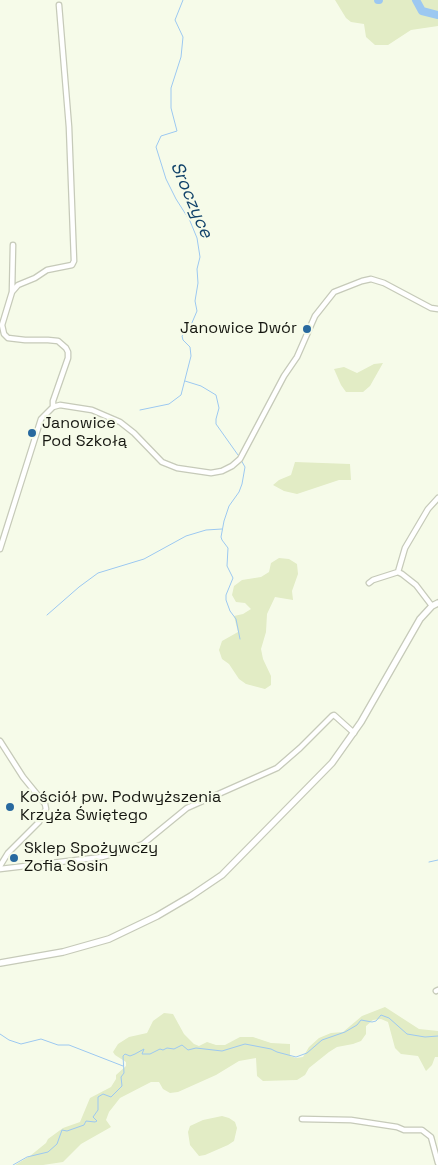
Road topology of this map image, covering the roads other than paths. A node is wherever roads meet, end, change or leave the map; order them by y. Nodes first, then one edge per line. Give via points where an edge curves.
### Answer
1 (59, 5) dead end
2 (13, 245) dead end
3 (12, 292) junction
4 (438, 309) edge
5 (53, 408) junction
6 (438, 498) edge
7 (0, 549) edge
8 (398, 572) junction
9 (369, 584) dead end
10 (435, 604) edge
11 (354, 733) junction
12 (0, 741) edge
13 (0, 868) edge
14 (0, 964) edge
15 (302, 1119) dead end
16 (438, 1163) edge

1 - 3 street via 69,127 74,261 72,265 47,270 18,285
2 - 3 street
3 - 5 street via 2,325 4,334 8,338 58,341 68,352
4 - 5 street via 371,279 334,292 315,316 297,357 240,459 222,471 211,473 177,468 162,462 134,433 113,419 92,410 60,405
5 - 7 street via 41,420
6 - 8 street via 412,535
8 - 9 street
8 - 10 street
10 - 11 street via 415,626
11 - 13 street via 332,716 277,768 188,808 143,844 102,857
11 - 14 street via 332,763 222,875 191,896 109,939
12 - 13 street via 46,809 39,822 8,853
15 - 16 street via 351,1120 404,1130 422,1130 431,1137

